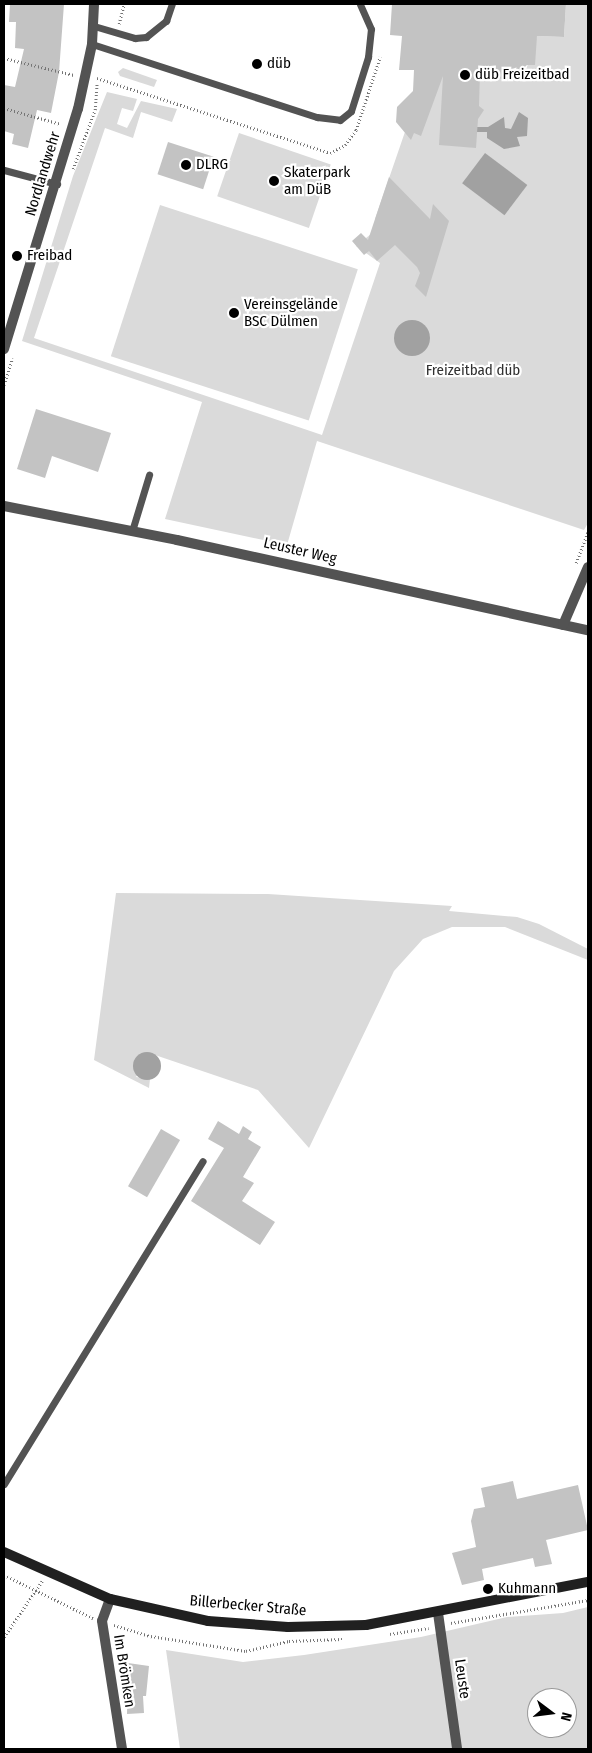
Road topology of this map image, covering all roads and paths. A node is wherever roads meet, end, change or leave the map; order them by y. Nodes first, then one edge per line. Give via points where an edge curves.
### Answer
1 (94, 4) edge
2 (124, 4) edge
3 (172, 4) edge
4 (360, 4) edge
5 (94, 26) junction
6 (116, 34) junction
7 (92, 44) junction
8 (4, 58) edge
9 (85, 78) junction
10 (4, 108) edge
11 (72, 127) junction
12 (4, 170) edge
13 (56, 184) junction
14 (4, 349) edge
15 (15, 349) dead end
16 (4, 385) edge
17 (149, 475) dead end
18 (4, 506) edge
19 (132, 531) junction
20 (588, 532) edge
21 (588, 567) edge
22 (573, 570) dead end
23 (563, 625) junction
24 (588, 630) edge
25 (203, 1161) dead end
26 (4, 1484) edge
27 (4, 1552) edge
28 (48, 1572) junction
29 (588, 1582) edge
30 (110, 1599) junction
31 (438, 1613) junction
32 (4, 1638) edge
33 (122, 1749) edge
34 (456, 1749) edge

1 - 5 street, Nordlandwehr
2 - 6 path
3 - 6 lane via 157,32 135,38
4 - 7 lane via 371,29 368,57 351,111 340,120 317,118
5 - 6 lane
5 - 7 street, Nordlandwehr
7 - 9 street, Nordlandwehr
8 - 9 path
9 - 11 street, Nordlandwehr
10 - 11 path
11 - 13 street, Nordlandwehr
12 - 13 lane
13 - 14 street, Nordlandwehr
15 - 16 path
17 - 19 lane
18 - 19 street, Leuster Weg
19 - 23 street, Leuster Weg
20 - 22 path
21 - 23 street
23 - 24 street, Leuster Weg
25 - 26 lane
27 - 28 main road, Billerbecker Straße
28 - 30 main road, Billerbecker Straße
28 - 32 path
29 - 31 main road, Billerbecker Straße
30 - 31 main road, Billerbecker Straße via 208,1621 288,1627 366,1625
30 - 33 street, Im Brömken via 102,1622
31 - 34 street, Leuste

